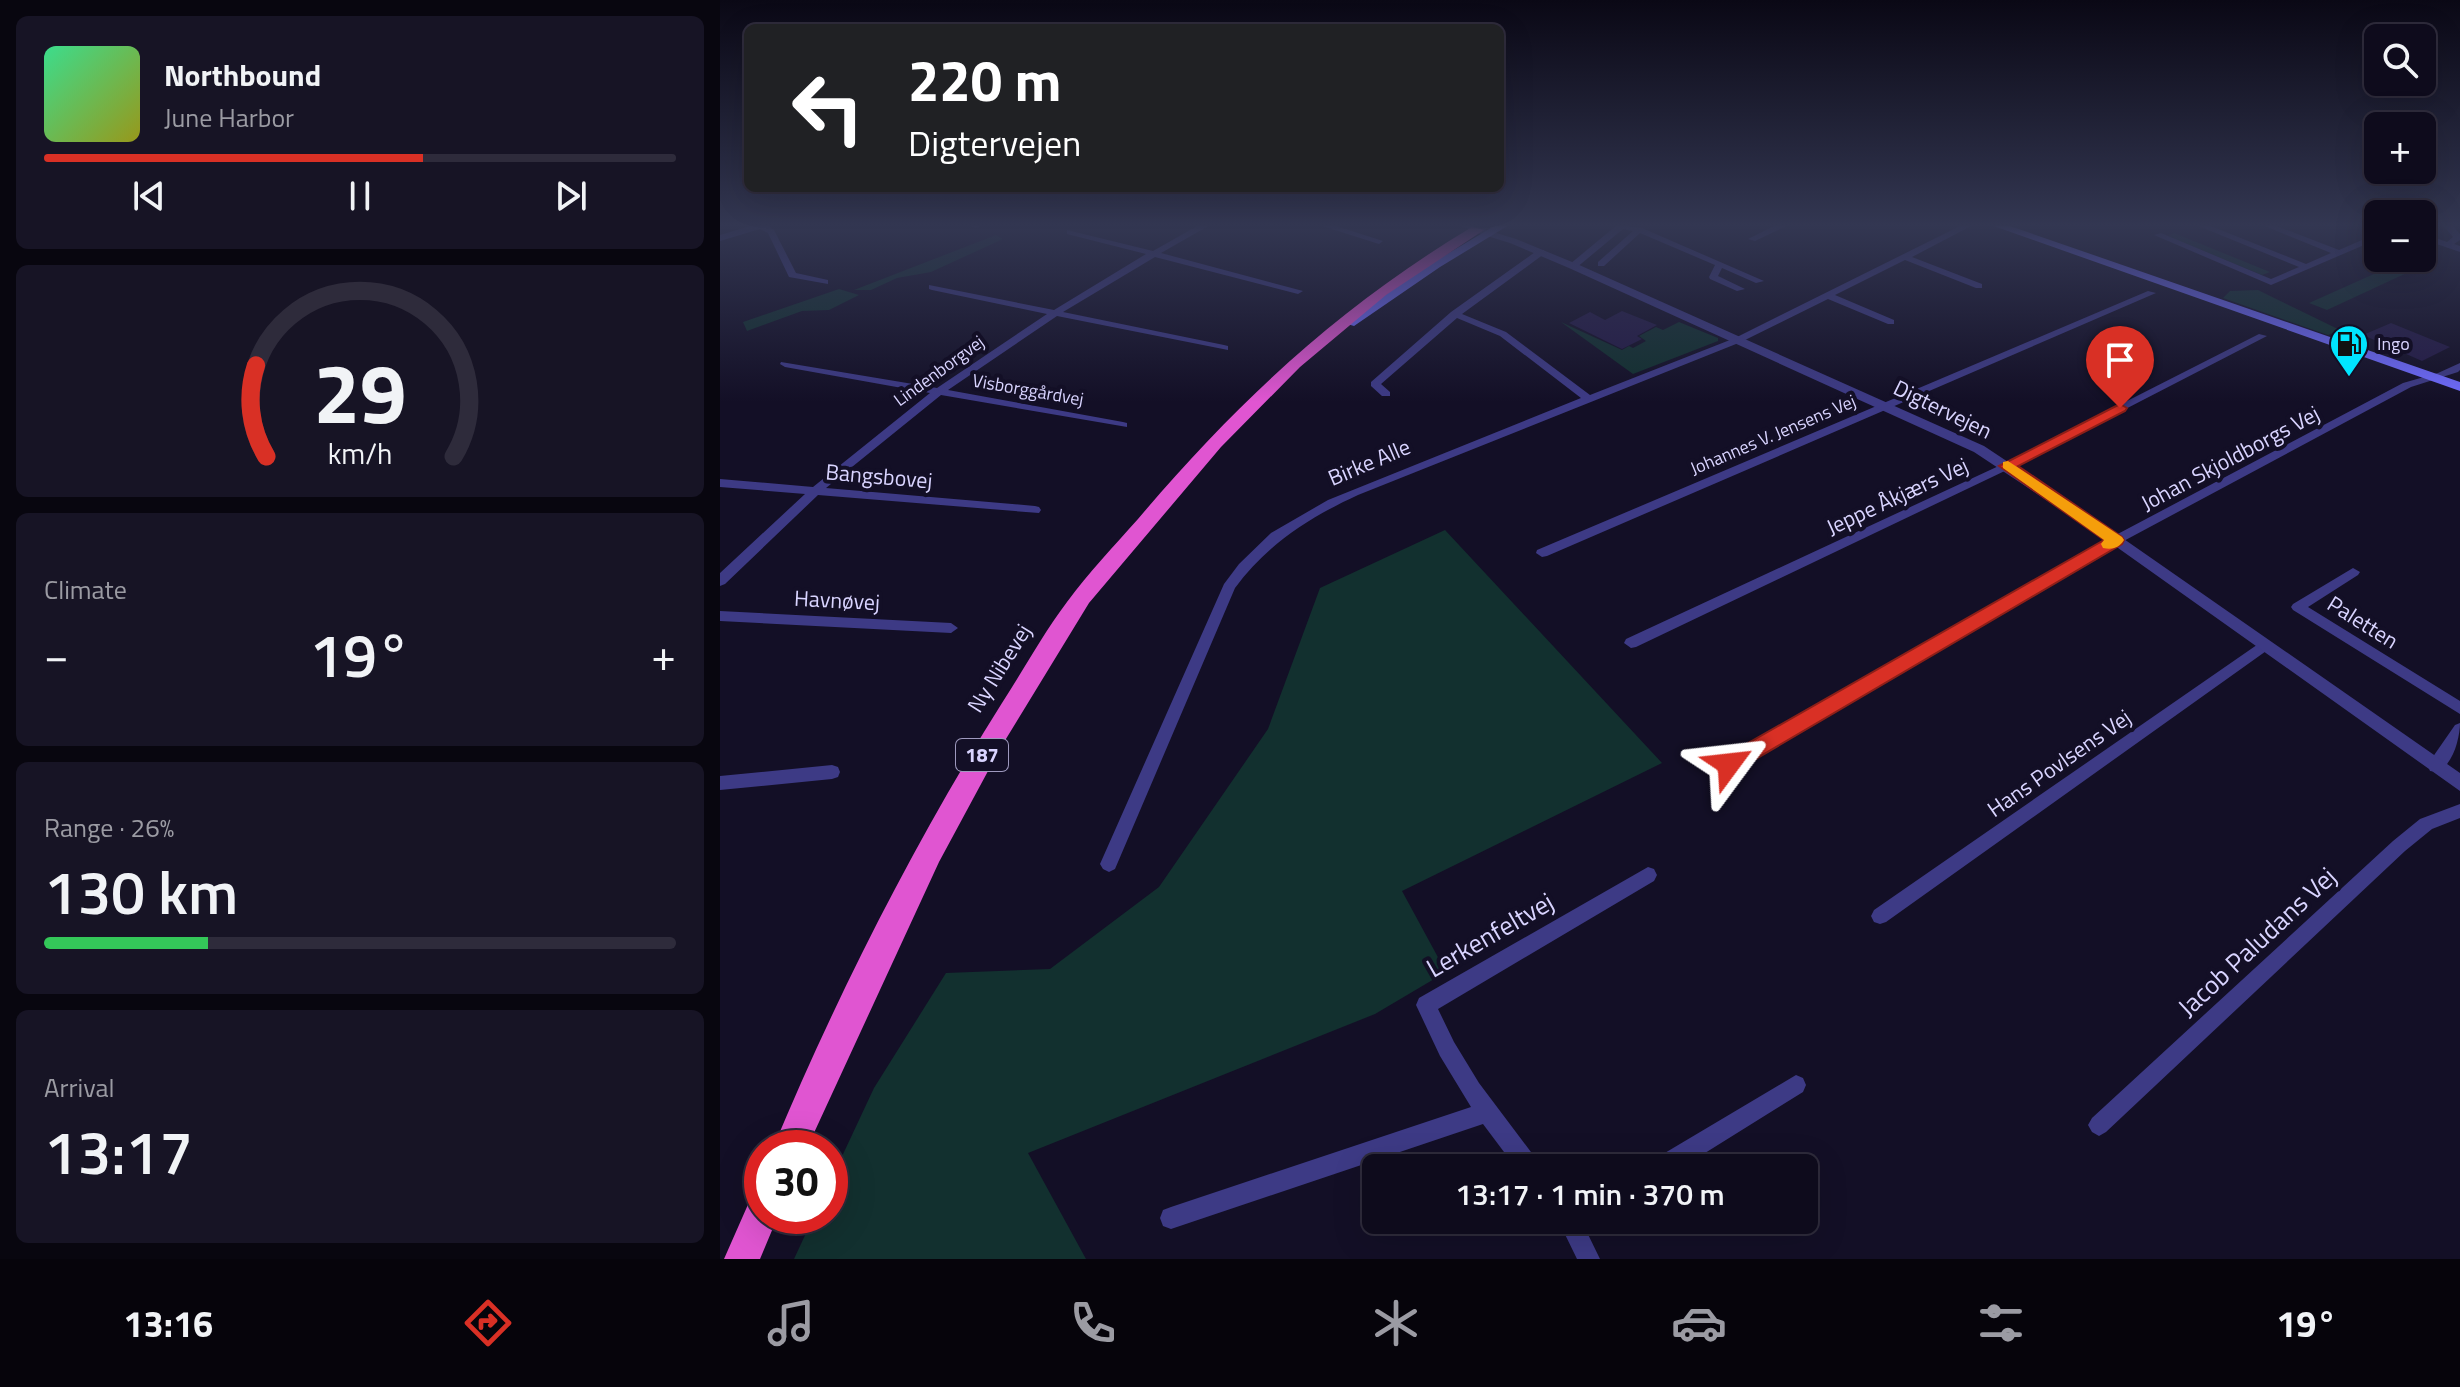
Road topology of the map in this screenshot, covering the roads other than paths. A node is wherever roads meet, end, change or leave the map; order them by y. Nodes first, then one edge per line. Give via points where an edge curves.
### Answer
1 (1103, 284) edge
2 (1270, 284) edge
3 (1394, 284) edge
4 (1407, 284) edge
5 (1496, 284) edge
6 (1613, 284) edge
7 (1728, 284) edge
8 (1849, 284) edge
9 (1973, 284) edge
10 (2148, 284) edge
11 (1979, 286) dead end
12 (932, 287) dead end
13 (1740, 289) dead end
14 (1298, 291) dead end
15 (2151, 293) dead end
16 (1826, 295) junction
17 (1055, 312) junction
18 (1454, 314) junction
19 (1891, 322) dead end
20 (1350, 323) joint
21 (2262, 336) dead end
22 (1738, 340) junction
23 (1224, 348) dead end
24 (1298, 361) junction
25 (2460, 363) edge
26 (785, 364) dead end
27 (2424, 378) junction
28 (2460, 387) edge
29 (938, 392) junction
30 (1386, 394) dead end
31 (2460, 395) edge
32 (1588, 398) junction
33 (1887, 406) junction
34 (1123, 425) dead end
35 (2007, 466) junction
36 (720, 483) edge
37 (814, 491) junction
38 (1035, 510) dead end
39 (2116, 540) junction
40 (1542, 553) dead end
41 (2353, 572) dead end
42 (720, 581) edge
43 (720, 616) edge
44 (951, 628) dead end
45 (1631, 643) dead end
46 (2264, 645) junction
47 (2460, 708) edge
48 (2460, 729) edge
49 (1729, 764) dead end
50 (2436, 766) junction
51 (832, 772) dead end
52 (720, 783) edge
53 (2460, 783) edge
54 (2460, 811) edge
55 (1109, 864) dead end
56 (1648, 875) dead end
57 (1880, 916) dead end
58 (1796, 1085) dead end
59 (1486, 1112) junction
60 (2099, 1125) dead end
61 (798, 1130) edge
62 (1518, 1154) edge
63 (1684, 1154) edge
64 (1171, 1218) dead end
65 (753, 1234) edge
66 (1578, 1234) edge
67 (742, 1259) edge
68 (1589, 1259) edge

1 - 17 street, Lindenborgvej
2 - 14 street
3 - 24 highway, Ny Nibevej / 187 via 1331,328
4 - 20 main road, Ny Nibevej / 187
5 - 18 street
6 - 22 street, Digtervejen
7 - 13 street
8 - 16 street, Birke Alle
9 - 11 street
10 - 27 main road
12 - 17 street
15 - 33 street, Johannes V. Jensens Vej
16 - 19 street
16 - 22 street, Birke Alle
17 - 23 street
17 - 29 street, Lindenborgvej
18 - 30 street via 1375,384
18 - 32 street via 1503,334
20 - 24 highway, Ny Nibevej / 187
21 - 35 street, Jeppe Åkjærs Vej
22 - 32 street, Birke Alle
22 - 33 street, Digtervejen
24 - 61 highway, Ny Nibevej / 187 via 1186,472 1074,608 990,741 906,898
25 - 27 street, Johan Skjoldborgs Vej via 2448,374
26 - 29 street, Visborggårdvej
27 - 28 main road
27 - 31 main road
27 - 39 street, Johan Skjoldborgs Vej
29 - 34 street, Visborggårdvej
29 - 37 street, Lindenborgvej
32 - 55 street, Birke Alle via 1317,508 1289,524 1246,562 1229,587
33 - 35 street, Digtervejen
33 - 40 street, Johannes V. Jensens Vej
35 - 39 street, Digtervejen
35 - 45 street, Jeppe Åkjærs Vej
36 - 37 street, Bangsbovej
37 - 38 street, Bangsbovej
37 - 42 street, Lindenborgvej
39 - 46 street, Digtervejen
39 - 49 street, Johan Skjoldborgs Vej
41 - 47 street, Paletten via 2298,607
43 - 44 street, Havnøvej
46 - 50 street, Digtervejen
46 - 57 street, Hans Povlsens Vej
48 - 50 street
50 - 53 street, Digtervejen
51 - 52 street
54 - 60 street, Jacob Paludans Vej via 2426,824 2399,846
56 - 59 street, Lerkenfeltvej via 1426,1005 1437,1033
58 - 63 street
59 - 62 street, Lerkenfeltvej
59 - 64 street
65 - 67 highway
66 - 68 street

